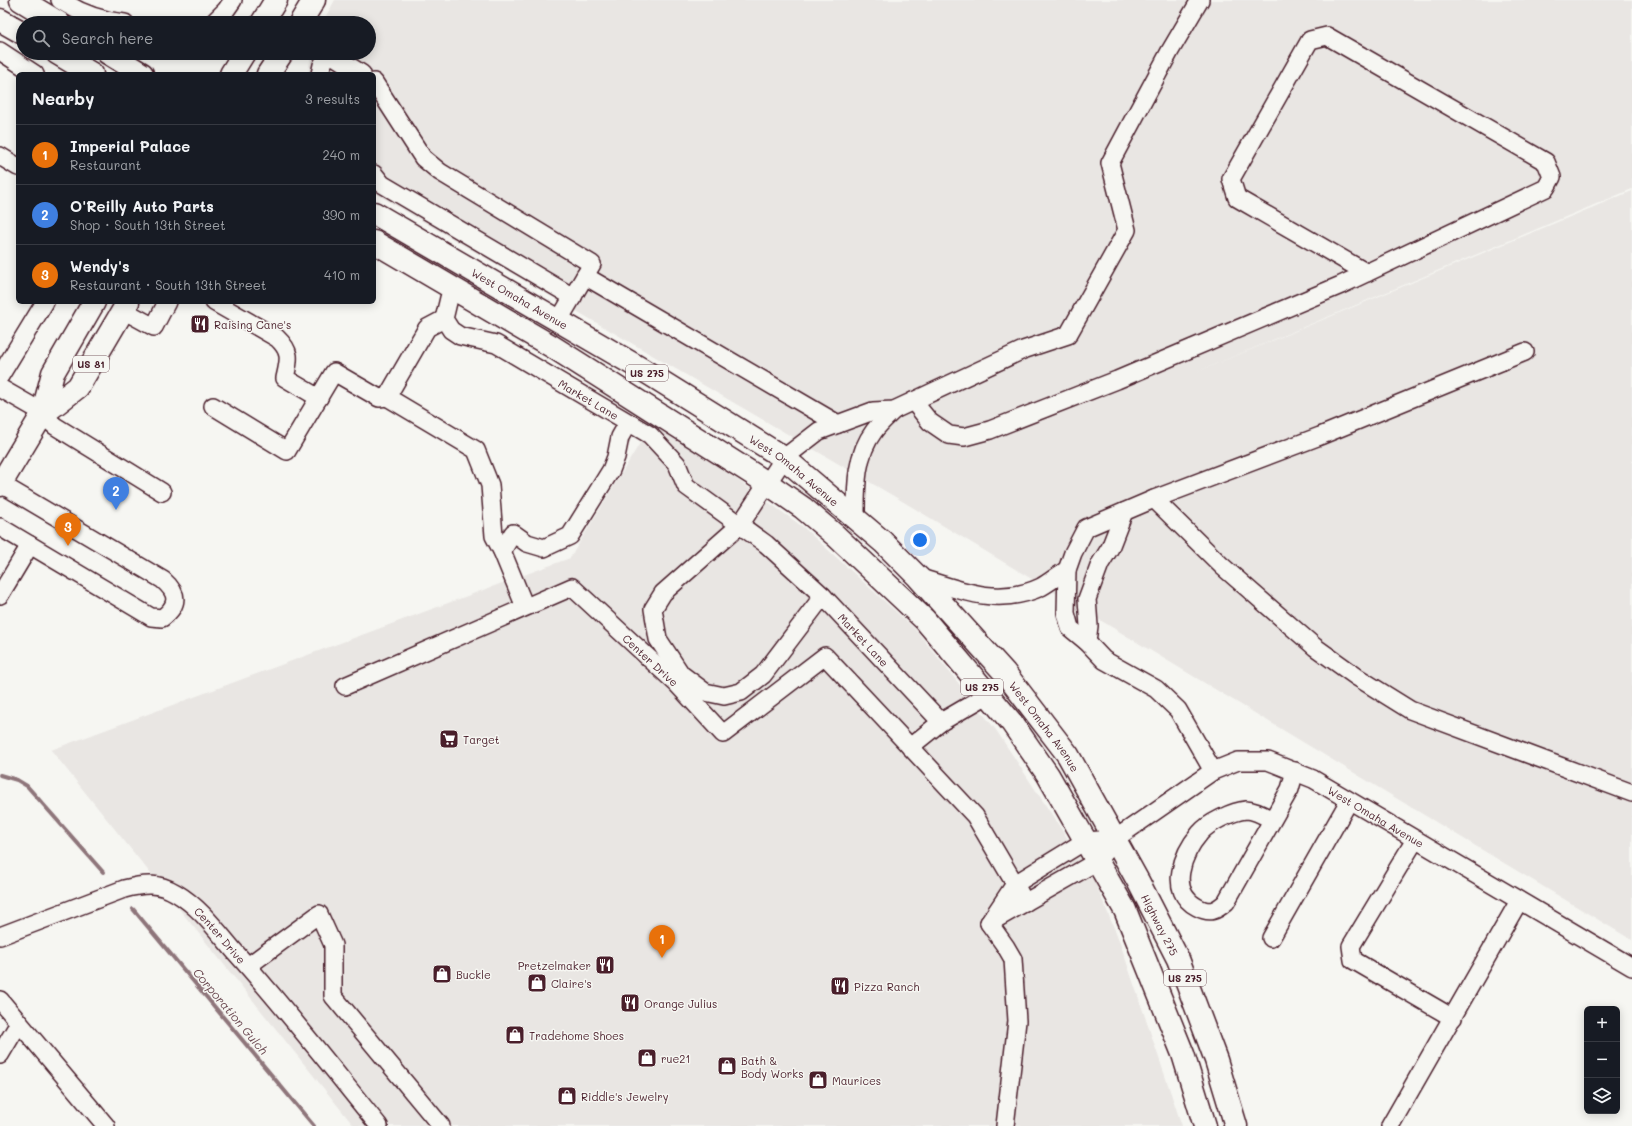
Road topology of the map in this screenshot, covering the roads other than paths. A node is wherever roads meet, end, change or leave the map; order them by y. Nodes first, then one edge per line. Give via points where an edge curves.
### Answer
1 (21, 0) edge
2 (60, 0) edge
3 (233, 0) edge
4 (276, 0) edge
5 (314, 0) edge
6 (1200, 0) edge
7 (47, 16) edge
8 (92, 16) edge
9 (220, 16) edge
10 (266, 16) edge
11 (304, 16) edge
12 (0, 20) edge
13 (16, 29) edge
14 (0, 51) edge
15 (69, 60) edge
16 (119, 60) edge
17 (240, 60) edge
18 (277, 60) edge
19 (325, 60) edge
20 (340, 60) edge
21 (32, 72) edge
22 (89, 72) edge
23 (139, 72) edge
24 (232, 72) edge
25 (269, 72) edge
26 (320, 72) edge
27 (359, 72) edge
28 (376, 85) edge
29 (0, 156) edge
30 (16, 166) edge
31 (376, 176) edge
32 (376, 214) edge
33 (376, 243) edge
34 (1367, 273) junction
35 (585, 276) junction
36 (455, 289) junction
37 (573, 297) junction
38 (44, 304) edge
39 (93, 304) edge
40 (166, 304) edge
41 (218, 304) edge
42 (126, 306) edge
43 (444, 319) junction
44 (559, 320) junction
45 (1525, 352) dead end
46 (0, 376) edge
47 (0, 388) edge
48 (387, 397) junction
49 (319, 398) junction
50 (913, 401) junction
51 (213, 406) dead end
52 (894, 410) junction
53 (42, 415) junction
54 (628, 423) junction
55 (838, 424) junction
56 (784, 458) junction
57 (767, 483) junction
58 (0, 484) edge
59 (162, 492) dead end
60 (1154, 499) junction
61 (1124, 512) junction
62 (856, 518) junction
63 (740, 526) junction
64 (0, 527) edge
65 (30, 545) junction
66 (502, 551) junction
67 (1067, 570) junction
68 (918, 577) junction
69 (0, 595) edge
70 (823, 596) junction
71 (525, 607) junction
72 (1088, 642) junction
73 (345, 686) dead end
74 (989, 694) junction
75 (941, 722) junction
76 (910, 747) junction
77 (1213, 771) junction
78 (1295, 771) junction
79 (1632, 793) edge
80 (1349, 801) junction
81 (1272, 820) junction
82 (1115, 839) junction
83 (1416, 840) junction
84 (1085, 841) junction
85 (1096, 862) junction
86 (1015, 884) junction
87 (1519, 901) junction
88 (1024, 903) junction
89 (989, 923) junction
90 (0, 936) edge
91 (1270, 938) dead end
92 (248, 966) junction
93 (1632, 967) edge
94 (0, 1000) edge
95 (1453, 1018) junction
96 (19, 1023) junction
97 (0, 1055) edge
98 (106, 1126) edge
99 (379, 1126) edge
100 (441, 1126) edge
101 (1005, 1126) edge
102 (1205, 1126) edge
103 (1236, 1126) edge
104 (1390, 1126) edge

1 - 7 highway
2 - 8 street via 79,12
3 - 9 street
4 - 10 highway
5 - 11 highway
6 - 50 street via 1110,163 1127,230 1068,335 1023,350
12 - 13 highway
14 - 21 street
15 - 22 highway
16 - 23 highway
17 - 24 highway
18 - 25 highway
19 - 26 street
20 - 27 street
28 - 35 street via 423,158 440,172 592,264
29 - 30 street
31 - 37 street via 382,184
32 - 44 highway, West Omaha Avenue / US 275
33 - 36 highway, US 275
34 - 34 street via 1546,188 1552,177 1546,162 1327,36 1310,40 1231,179 1237,198
34 - 50 street via 1117,380 990,430 964,437 950,435 930,422
35 - 37 street
35 - 55 street
36 - 43 street via 449,298
36 - 57 highway, US 275
37 - 44 street
38 - 46 street
39 - 53 highway, US 81 via 53,373
40 - 42 street via 154,327
41 - 49 street via 277,338 285,346 289,358 285,378
42 - 53 highway, US 81 via 78,387
43 - 48 street via 427,328
43 - 54 street, Market Lane via 451,330 460,336 496,344
44 - 56 highway, West Omaha Avenue / US 275
45 - 60 street via 1320,436
47 - 53 street via 35,408
48 - 49 street via 379,398 334,372
48 - 66 street via 476,450 490,485 494,536
49 - 51 street via 288,451
50 - 52 street
52 - 55 street via 873,411
52 - 62 street via 874,431 861,454 856,483
53 - 58 highway, US 81
53 - 59 street via 55,426
54 - 63 street, Market Lane via 650,435 663,448 677,464 686,486
54 - 66 street via 620,437 611,470 570,536 544,548 527,543 512,533
55 - 56 street via 819,431
56 - 57 street
56 - 62 highway, West Omaha Avenue / US 275
57 - 63 street
57 - 74 highway, US 275 via 809,513 884,581 925,620
58 - 65 street via 164,580 175,593 173,608 162,618 151,617
60 - 61 street
60 - 79 street via 1222,566 1315,647 1410,710
61 - 67 street via 1086,528
61 - 72 street via 1087,599
62 - 68 highway, West Omaha Avenue / US 275
63 - 70 street, Market Lane via 766,544
63 - 70 street via 663,593 652,609 658,639 681,674 705,692 724,696 741,692 762,675
64 - 65 street
65 - 69 street
66 - 71 street
67 - 68 street via 1040,587 1018,594 990,597
67 - 72 street via 1066,613 1070,628
68 - 82 highway, West Omaha Avenue / US 275 via 1005,672 1068,755
70 - 75 street, Market Lane
71 - 73 street, Center Drive
71 - 76 street, Center Drive via 572,587 677,684 723,734 826,656
72 - 77 street via 1104,660 1156,689 1178,710
74 - 75 street
74 - 84 highway, US 275 via 1048,775
75 - 76 street
76 - 86 street via 975,816
77 - 78 street, West Omaha Avenue via 1238,761 1268,761
77 - 82 street, West Omaha Avenue
78 - 80 street, West Omaha Avenue
78 - 81 street via 1290,789
80 - 83 street, West Omaha Avenue
80 - 91 street
81 - 81 street via 1247,810 1220,819 1200,832 1181,865 1179,879 1184,896 1206,912 1216,911 1226,902
82 - 84 street
82 - 85 street, West Omaha Avenue
82 - 103 highway, Highway 275 / US 275 via 1178,959 1216,1060
83 - 87 street, West Omaha Avenue
83 - 95 street via 1351,946 1351,954 1353,960
84 - 85 highway, US 275
84 - 86 street
85 - 88 street
85 - 102 highway, US 275 via 1125,910 1183,1054
86 - 88 street
86 - 89 street
87 - 93 street, West Omaha Avenue
87 - 95 street
88 - 89 street
89 - 101 street via 1013,959 1017,1021
90 - 92 street, Center Drive via 124,889 141,884 155,884 176,893 200,912
92 - 99 street, Center Drive
92 - 100 street via 319,914 333,945 333,996
94 - 96 street
95 - 104 street
96 - 97 street
96 - 98 street

